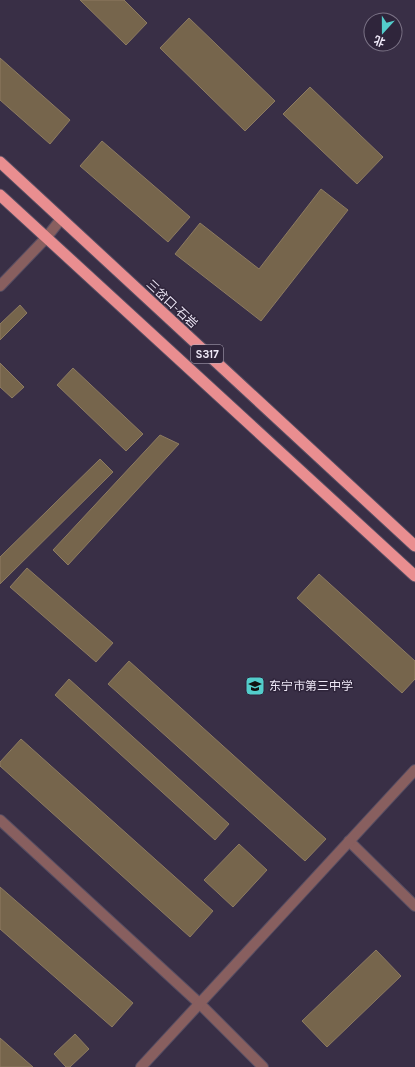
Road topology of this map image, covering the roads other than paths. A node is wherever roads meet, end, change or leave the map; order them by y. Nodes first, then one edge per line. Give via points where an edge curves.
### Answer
1 (0, 162) edge
2 (0, 195) edge
3 (61, 219) junction
4 (46, 238) junction
5 (0, 286) edge
6 (415, 546) edge
7 (415, 576) edge
8 (415, 770) edge
9 (0, 820) edge
10 (349, 841) junction
11 (415, 906) edge
12 (199, 1003) junction
13 (141, 1067) edge
14 (263, 1067) edge

1 - 3 highway, 三岔口-石岩 / S317
2 - 4 highway, S317
3 - 4 street
3 - 6 highway, 三岔口-石岩 / S317
4 - 5 street
4 - 7 highway, S317
8 - 10 street
9 - 12 street
10 - 11 street
10 - 12 street
12 - 13 street
12 - 14 street

